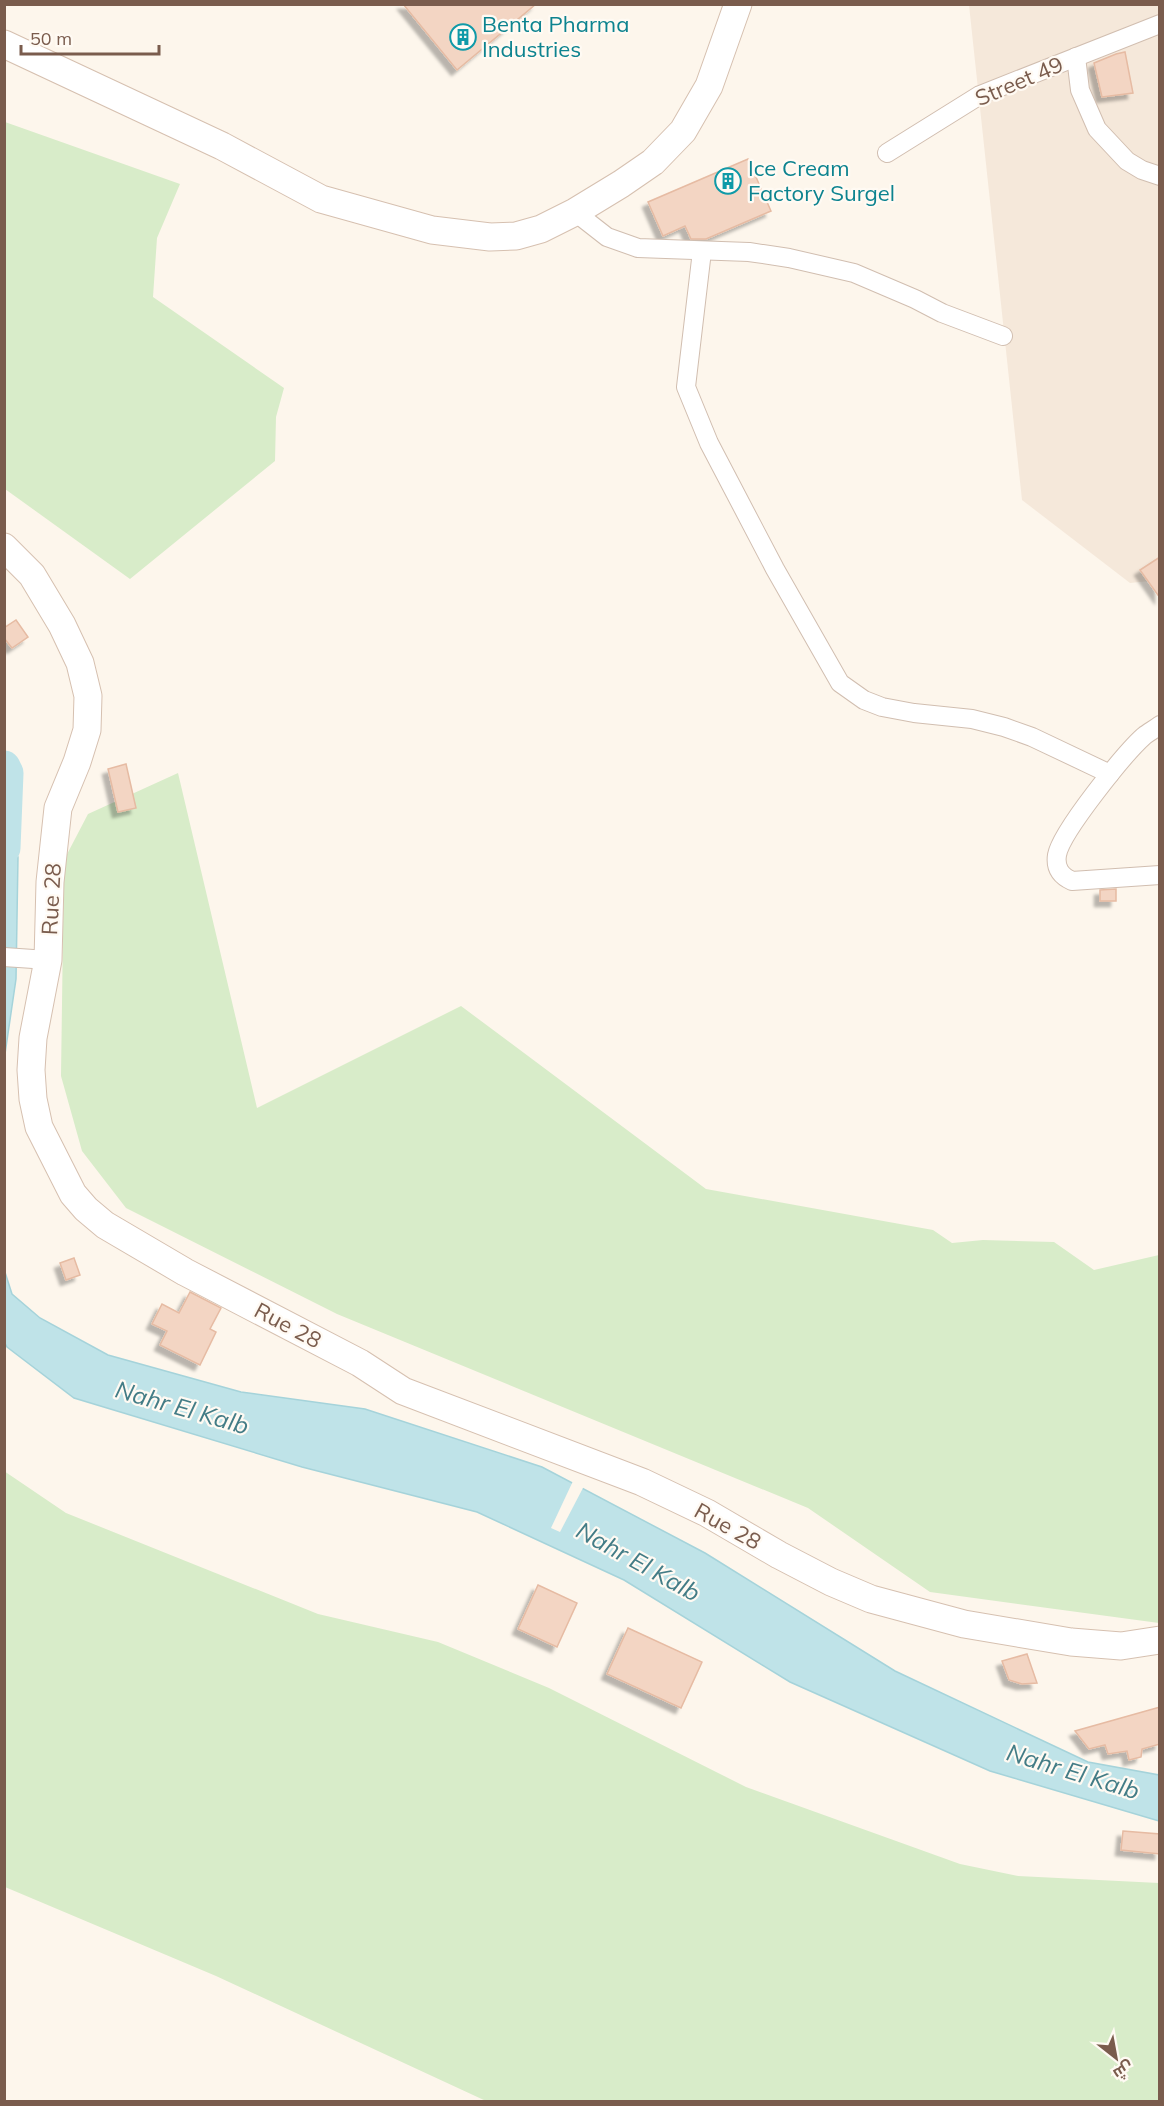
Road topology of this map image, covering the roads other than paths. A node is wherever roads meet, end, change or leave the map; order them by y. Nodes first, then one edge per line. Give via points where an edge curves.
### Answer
1 (738, 4) edge
2 (1160, 24) edge
3 (4, 44) edge
4 (1076, 57) junction
5 (887, 153) dead end
6 (1160, 176) edge
7 (575, 212) junction
8 (702, 251) junction
9 (1003, 336) dead end
10 (4, 547) edge
11 (1160, 725) edge
12 (1110, 774) junction
13 (1160, 875) edge
14 (11, 958) edge
15 (48, 960) junction
16 (1160, 1640) edge

1 - 7 street via 709,86 683,132 653,162
2 - 4 street, Street 49
3 - 7 street via 222,147 321,199 432,230 490,237 516,237
4 - 5 street, Street 49 via 980,95
4 - 6 street via 1080,90 1097,129 1127,161
7 - 8 street via 607,237 623,244
8 - 9 street via 749,252 854,273
8 - 12 street via 686,387 709,443 775,570 840,683 882,707 1004,727
10 - 15 street, Rue 28 via 32,575 62,625 80,663 88,696 87,730 58,808 50,882
11 - 12 street via 1144,736
12 - 13 street via 1063,840 1057,866 1065,878 1078,881
14 - 15 street
15 - 16 street, Rue 28 via 31,1070 39,1127 73,1194 105,1225 403,1391 642,1482 831,1582 871,1599 964,1624 1071,1642 1121,1646

